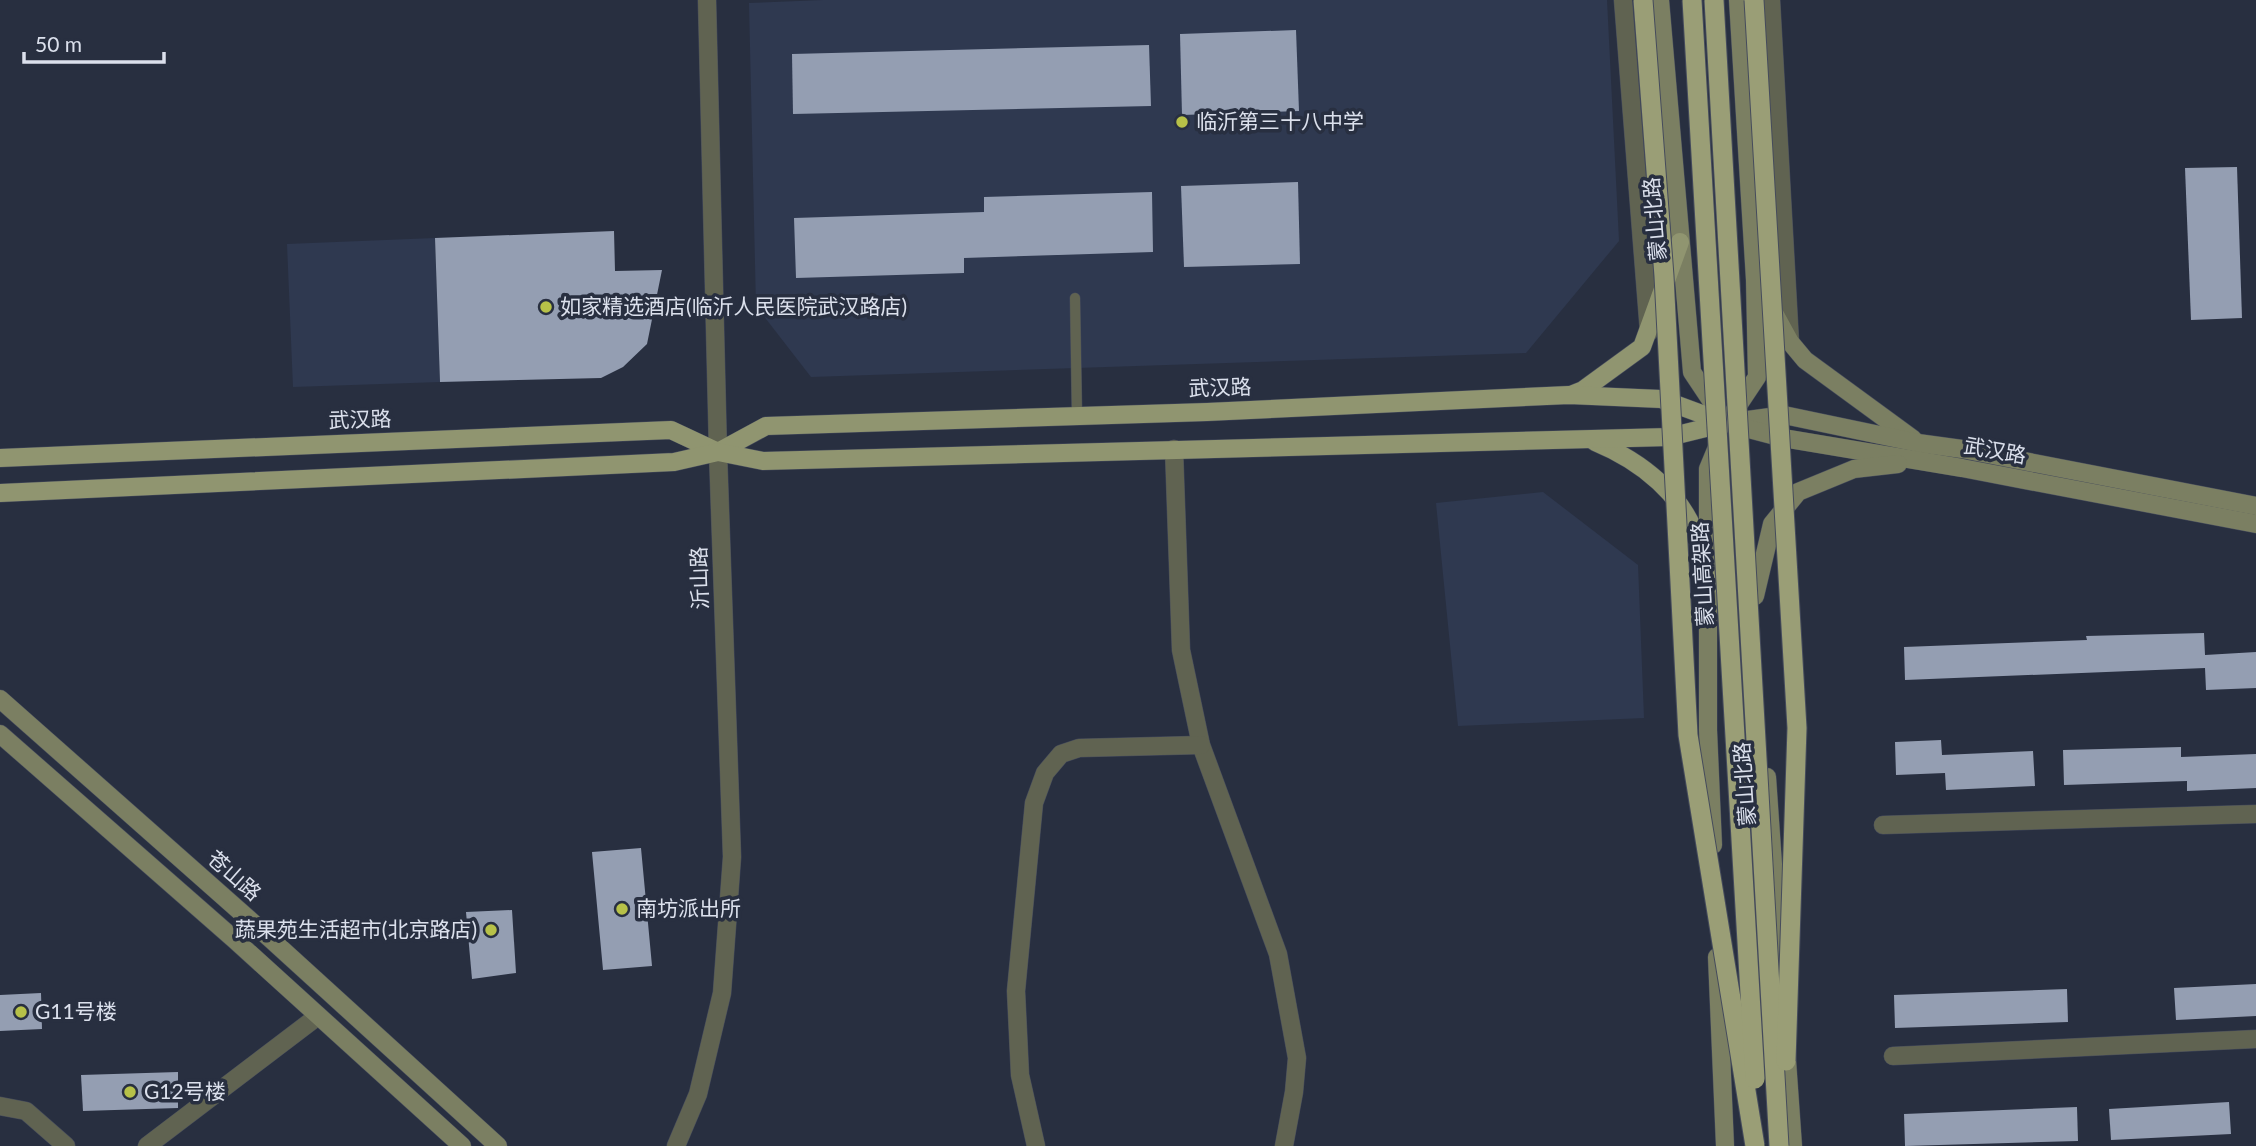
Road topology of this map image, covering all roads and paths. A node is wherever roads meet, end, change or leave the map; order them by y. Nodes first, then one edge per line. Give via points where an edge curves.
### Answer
1 (707, 0) edge
2 (1623, 0) edge
3 (1643, 0) edge
4 (1660, 0) edge
5 (1692, 0) edge
6 (1714, 0) edge
7 (1738, 0) edge
8 (1754, 0) edge
9 (1771, 0) edge
10 (1680, 242) junction
11 (1755, 280) junction
12 (1075, 298) dead end
13 (1649, 332) junction
14 (1790, 341) junction
15 (1569, 395) junction
16 (1077, 416) junction
17 (1726, 423) junction
18 (1589, 439) junction
19 (1174, 449) junction
20 (718, 452) junction
21 (1918, 452) junction
22 (0, 457) edge
23 (0, 493) edge
24 (2256, 506) edge
25 (2256, 524) edge
26 (1708, 587) junction
27 (1755, 596) junction
28 (0, 699) edge
29 (0, 734) edge
30 (1201, 744) junction
31 (2256, 814) edge
32 (1883, 825) dead end
33 (318, 1016) junction
34 (2256, 1039) edge
35 (1893, 1056) dead end
36 (0, 1106) edge
37 (66, 1146) edge
38 (147, 1146) edge
39 (462, 1146) edge
40 (498, 1146) edge
41 (676, 1146) edge
42 (1036, 1146) edge
43 (1284, 1146) edge
44 (1725, 1146) edge
45 (1757, 1146) edge
46 (1781, 1146) edge
47 (1793, 1146) edge

1 - 20 street, 沂山路
2 - 13 street
3 - 45 highway, bridge via 1664,276 1688,735
4 - 10 main road, 蒙山北路
5 - 45 highway, 蒙山高架路, bridge
6 - 46 highway, 蒙山高架路, bridge
7 - 11 main road, 蒙山北路
8 - 46 highway, bridge via 1797,728
9 - 14 street
10 - 13 main road
10 - 17 main road, 蒙山北路 via 1692,372
11 - 14 main road
11 - 17 main road, 蒙山北路 via 1757,377
12 - 16 lane
13 - 15 main road via 1642,347 1583,390
14 - 21 main road via 1805,360
15 - 16 main road, 武汉路
15 - 17 main road, 武汉路 via 1661,399
16 - 20 main road, 武汉路 via 766,426
17 - 18 main road, 武汉路 via 1669,437
17 - 21 main road, 武汉路 via 1784,415
17 - 26 main road, 蒙山北路 via 1708,469
17 - 27 main road, 蒙山北路 via 1748,470
18 - 19 main road, 武汉路
18 - 26 main road via 1616,450 1659,479 1699,543
19 - 20 main road, 武汉路 via 763,461
19 - 30 street via 1181,650
20 - 22 main road, 武汉路 via 671,430
20 - 23 main road, 武汉路 via 674,462
20 - 41 street, 沂山路 via 732,857 722,993 698,1094
21 - 24 main road, 武汉路 via 1962,449
21 - 25 main road, 武汉路 via 1962,467
21 - 27 main road via 1854,469 1798,492 1772,524
26 - 44 main road, 蒙山北路 via 1708,730
27 - 47 main road, 蒙山北路
28 - 40 main road, 苍山路
29 - 33 main road
30 - 42 street via 1079,748 1061,754 1045,773 1034,803 1016,990 1020,1075
30 - 43 street via 1278,954 1297,1058
31 - 32 street
33 - 38 street
33 - 39 main road
34 - 35 street
36 - 37 street via 26,1111

